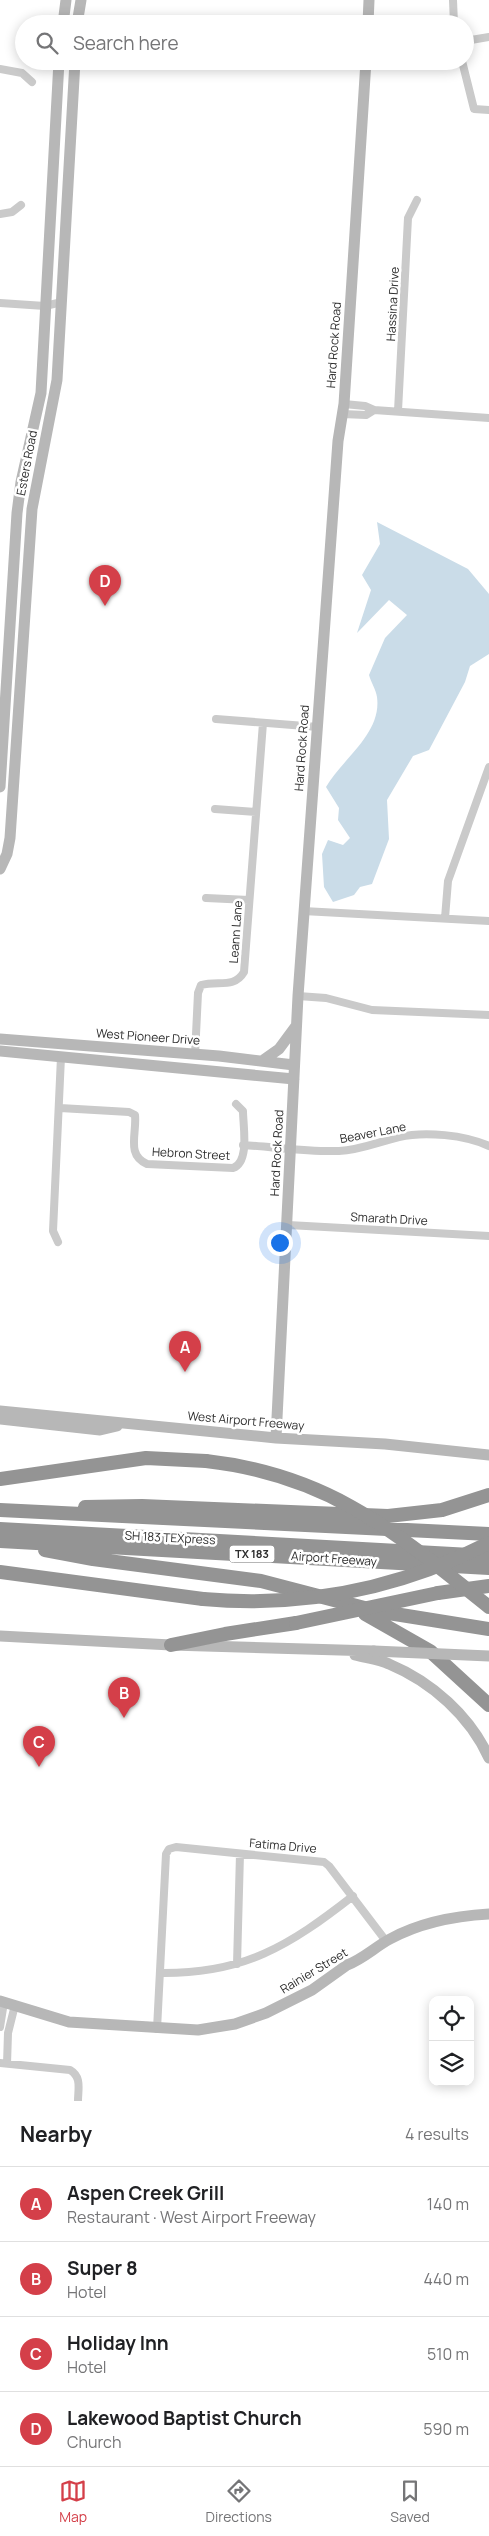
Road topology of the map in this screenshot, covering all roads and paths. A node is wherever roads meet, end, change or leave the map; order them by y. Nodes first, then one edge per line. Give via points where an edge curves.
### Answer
1 (66, 0) edge
2 (81, 0) edge
3 (368, 0) edge
4 (453, 0) edge
5 (64, 15) edge
6 (79, 15) edge
7 (368, 15) edge
8 (454, 15) edge
9 (489, 37) edge
10 (474, 40) edge
11 (0, 69) edge
12 (59, 70) edge
13 (75, 70) edge
14 (365, 70) edge
15 (464, 70) edge
16 (32, 82) dead end
17 (489, 110) edge
18 (417, 200) dead end
19 (21, 206) dead end
20 (0, 214) edge
21 (62, 302) junction
22 (0, 303) edge
23 (45, 306) junction
24 (61, 315) junction
25 (343, 409) junction
26 (398, 411) junction
27 (489, 418) edge
28 (7, 686) junction
29 (19, 686) junction
30 (216, 720) dead end
31 (263, 723) junction
32 (318, 726) junction
33 (489, 767) edge
34 (0, 787) edge
35 (6, 806) edge
36 (215, 809) dead end
37 (256, 812) junction
38 (0, 869) edge
39 (206, 898) dead end
40 (249, 900) junction
41 (303, 911) junction
42 (445, 918) junction
43 (489, 921) edge
44 (298, 996) junction
45 (489, 1016) edge
46 (296, 1026) junction
47 (0, 1039) edge
48 (81, 1046) junction
49 (0, 1051) edge
50 (30, 1054) junction
51 (195, 1055) junction
52 (62, 1057) junction
53 (262, 1061) junction
54 (124, 1063) junction
55 (294, 1065) junction
56 (294, 1079) junction
57 (236, 1104) dead end
58 (60, 1108) junction
59 (243, 1145) junction
60 (489, 1146) edge
61 (291, 1149) junction
62 (288, 1225) junction
63 (489, 1236) edge
64 (58, 1242) dead end
65 (0, 1411) edge
66 (0, 1420) edge
67 (129, 1424) junction
68 (276, 1438) junction
69 (489, 1455) edge
70 (0, 1479) edge
71 (489, 1495) edge
72 (0, 1510) edge
73 (41, 1512) junction
74 (0, 1522) edge
75 (0, 1529) edge
76 (489, 1534) edge
77 (0, 1541) edge
78 (14, 1542) junction
79 (489, 1543) edge
80 (489, 1547) edge
81 (489, 1556) edge
82 (489, 1568) edge
83 (0, 1572) edge
84 (489, 1586) edge
85 (344, 1603) junction
86 (489, 1607) edge
87 (489, 1629) edge
88 (0, 1636) edge
89 (171, 1645) junction
90 (331, 1648) junction
91 (489, 1656) edge
92 (489, 1705) edge
93 (489, 1758) edge
94 (240, 1854) junction
95 (352, 1896) junction
96 (489, 1914) edge
97 (386, 1941) junction
98 (237, 1964) junction
99 (160, 1973) junction
100 (6, 2003) edge
101 (0, 2027) edge
102 (157, 2029) junction
103 (4, 2064) edge
104 (78, 2101) edge

1 - 5 main road
2 - 6 main road
3 - 7 main road
4 - 8 street
9 - 10 street
11 - 16 street via 22,73
12 - 23 main road, Esters Road
13 - 21 main road, Esters Road
14 - 25 main road, Hard Rock Road
15 - 17 street via 474,109
18 - 26 street, Hassina Drive via 408,218
19 - 20 street
21 - 23 street
21 - 24 main road, Esters Road
22 - 23 street
23 - 24 street
23 - 28 main road, Esters Road via 41,393 17,513
24 - 29 main road, Esters Road via 54,400 32,509
25 - 26 street via 365,406 374,410
25 - 32 main road, Hard Rock Road
26 - 27 street
28 - 29 main road
28 - 34 main road, Esters Road
29 - 35 main road, Esters Road
30 - 31 street
31 - 32 street
31 - 37 street, Leann Lane
32 - 41 main road, Hard Rock Road
33 - 42 street via 448,881
35 - 38 main road, Esters Road via 7,854
36 - 37 street
37 - 40 street, Leann Lane
39 - 40 street
40 - 51 street, Leann Lane via 244,972 240,980 232,984 211,982 201,985
41 - 42 street
41 - 44 main road, Hard Rock Road
42 - 43 street
44 - 45 street via 326,998 372,1010
44 - 46 main road, Hard Rock Road
46 - 53 main road via 279,1049
46 - 55 main road, Hard Rock Road
47 - 48 main road, West Pioneer Drive
48 - 50 main road
48 - 51 main road, West Pioneer Drive
49 - 50 main road
50 - 52 main road
51 - 53 main road, West Pioneer Drive
51 - 54 main road via 191,1061 136,1059
52 - 54 main road
52 - 58 street
53 - 55 main road, West Pioneer Drive
54 - 56 main road
55 - 56 main road, Hard Rock Road
56 - 61 main road, Hard Rock Road
57 - 59 street, Hebron Street via 243,1111
58 - 59 street, Hebron Street via 135,1115 134,1154 147,1164 233,1168 242,1161
58 - 64 street via 53,1231
59 - 61 street, Beaver Lane
60 - 61 street, Beaver Lane via 478,1141 432,1135 399,1137 341,1151
61 - 62 main road, Hard Rock Road
62 - 63 street, Smarath Drive
62 - 68 main road, Hard Rock Road
65 - 67 main road, West Airport Freeway
66 - 67 main road via 100,1430
67 - 68 main road, West Airport Freeway
68 - 69 main road, West Airport Freeway via 385,1444
70 - 86 highway, bridge via 146,1458 206,1461 256,1469 348,1503 384,1526
71 - 73 highway via 442,1510 370,1516 104,1505
72 - 73 highway
73 - 76 highway
74 - 80 highway, SH 183 TEXpress
75 - 81 highway, SH 183 TEXpress
77 - 78 highway, Airport Freeway / TX 183
78 - 82 highway, Airport Freeway / TX 183
78 - 85 highway via 61,1554 261,1581
79 - 83 highway, bridge via 418,1574 364,1590 293,1600 235,1602 203,1599
84 - 89 highway, bridge
85 - 87 highway via 402,1616
85 - 92 highway via 396,1629 430,1651
88 - 89 main road
89 - 90 main road
90 - 91 main road, bridge
90 - 93 main road via 388,1664 423,1682 459,1713
94 - 95 street, Fatima Drive via 324,1862
94 - 98 street
94 - 99 street, Fatima Drive via 169,1849 166,1854
95 - 97 street, Fatima Drive
95 - 98 street via 309,1930
96 - 97 main road, Rainier Street via 464,1915 412,1927
97 - 102 main road, Rainier Street via 312,1990 266,2013 235,2024 198,2030
98 - 99 street via 189,1973
99 - 102 street
100 - 101 street
100 - 102 main road, Rainier Street via 69,2022
100 - 103 street via 8,2033
103 - 104 street via 70,2070 79,2079

